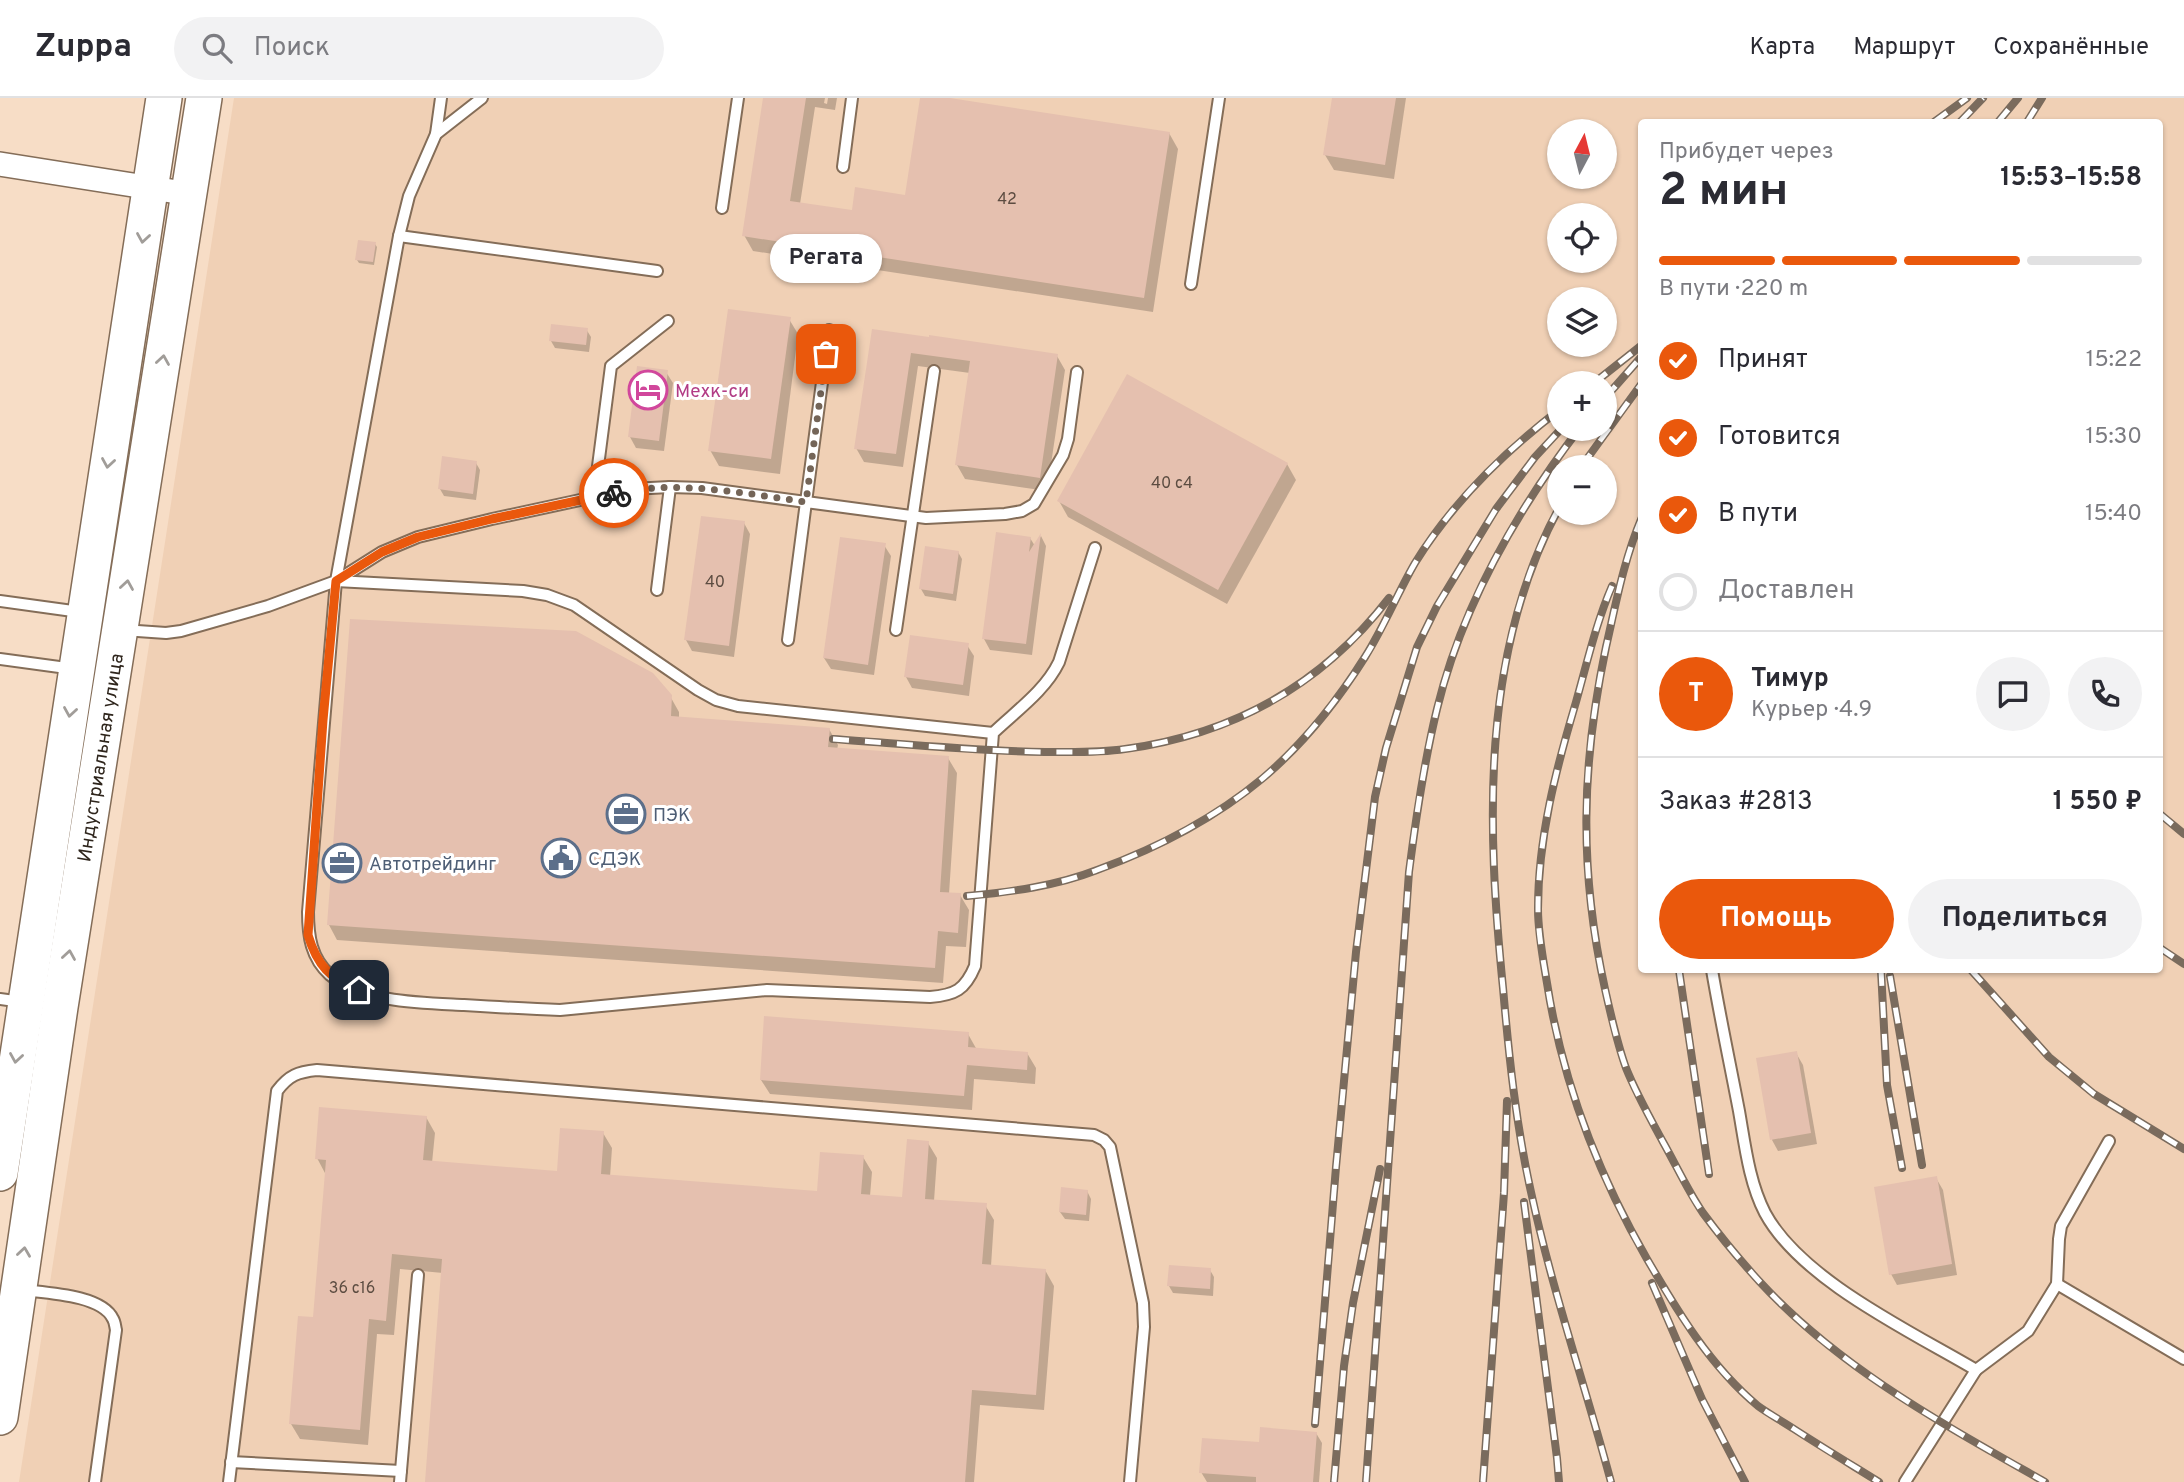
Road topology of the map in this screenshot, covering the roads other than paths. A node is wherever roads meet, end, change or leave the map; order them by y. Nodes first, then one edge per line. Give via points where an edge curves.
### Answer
1 (164, 98) edge
2 (204, 98) edge
3 (441, 98) edge
4 (482, 98) edge
5 (738, 98) edge
6 (852, 98) edge
7 (1219, 98) edge
8 (436, 134) junction
9 (0, 164) edge
10 (842, 167) dead end
11 (150, 188) junction
12 (190, 194) junction
13 (722, 208) dead end
14 (399, 236) junction
15 (657, 271) dead end
16 (1191, 284) dead end
17 (668, 321) dead end
18 (829, 330) dead end
19 (934, 370) dead end
20 (1077, 372) dead end
21 (670, 486) junction
22 (594, 497) junction
23 (806, 502) junction
24 (913, 516) junction
25 (1095, 548) dead end
26 (336, 581) junction
27 (657, 590) dead end
28 (0, 601) edge
29 (85, 613) junction
30 (120, 629) junction
31 (896, 630) dead end
32 (788, 640) dead end
33 (0, 659) edge
34 (76, 669) junction
35 (993, 733) junction
36 (1713, 973) edge
37 (34, 1004) edge
38 (2109, 1141) dead end
39 (0, 1173) edge
40 (418, 1275) dead end
41 (2057, 1284) junction
42 (19, 1289) junction
43 (2184, 1359) edge
44 (1976, 1370) junction
45 (0, 1417) edge
46 (231, 1462) junction
47 (400, 1476) edge
48 (95, 1482) edge
49 (229, 1482) edge
50 (1130, 1482) edge
51 (1905, 1482) edge

1 - 11 main road, Индустриальная улица
2 - 12 main road, Индустриальная улица
3 - 8 lane
4 - 8 lane
5 - 13 lane
6 - 10 lane
7 - 16 lane
8 - 14 lane via 409,196
9 - 11 street
11 - 12 street
11 -> 29 main road, Индустриальная улица
30 -> 12 main road, Индустриальная улица
14 - 15 lane
14 - 26 lane
17 - 22 lane via 611,366
18 - 23 lane
19 - 24 lane
20 - 24 lane via 1068,439 1034,504 1005,514
21 - 22 lane
21 - 23 lane
21 - 27 lane
22 - 26 lane via 418,537 382,552
23 - 24 lane
23 - 32 lane
24 - 31 lane
25 - 35 lane via 1053,674
26 - 30 lane via 181,631
26 - 35 lane via 547,595 574,605 716,700
26 - 35 lane via 308,935 314,954 329,974 373,995 560,1010 767,990 930,997 958,990 975,966
28 - 29 lane
29 - 34 main road, Индустриальная улица
37 -> 30 main road, Индустриальная улица
33 - 34 lane
34 -> 37 main road, Индустриальная улица
36 - 44 lane via 1751,1175 1765,1213 1785,1242 1820,1275
37 -> 39 main road, Индустриальная улица
42 -> 37 main road, Индустриальная улица
38 - 41 lane via 2062,1226
40 - 47 lane
41 - 43 lane
41 - 44 lane via 2028,1331
42 - 45 main road, Индустриальная улица
42 - 48 lane via 89,1300 113,1318 116,1330
44 - 51 lane
46 - 47 lane
46 - 49 lane
46 - 50 lane via 277,1091 296,1072 317,1070 1104,1139 1110,1147 1143,1303

